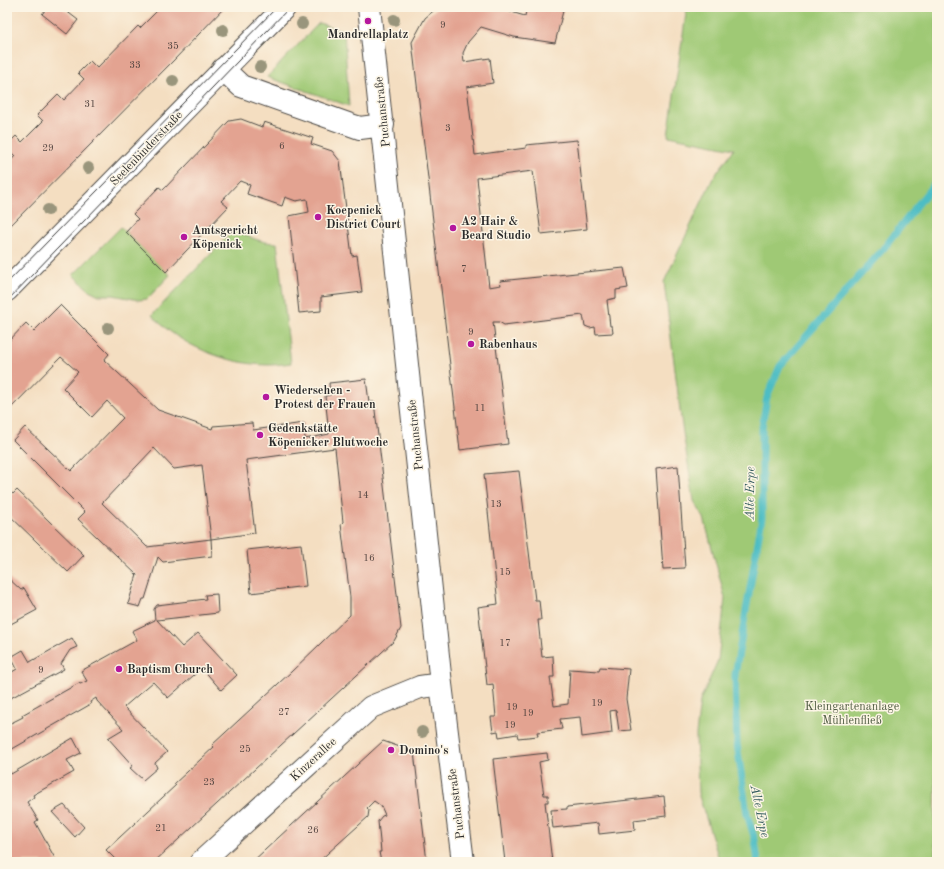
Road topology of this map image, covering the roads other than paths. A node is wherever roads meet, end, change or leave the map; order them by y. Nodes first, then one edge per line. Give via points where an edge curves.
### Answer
1 (285, 7) edge
2 (370, 7) edge
3 (223, 69) junction
4 (383, 125) junction
5 (7, 290) edge
6 (441, 684) junction
7 (201, 862) edge
8 (463, 862) edge

1 - 3 street, Seelenbinderstraße
2 - 4 street, Puchanstraße
3 - 4 street via 241,86 351,125 360,128
3 - 5 street, Seelenbinderstraße
4 - 6 street, Puchanstraße
6 - 7 street, Kinzerallee via 420,687 371,707
6 - 8 street, Puchanstraße

